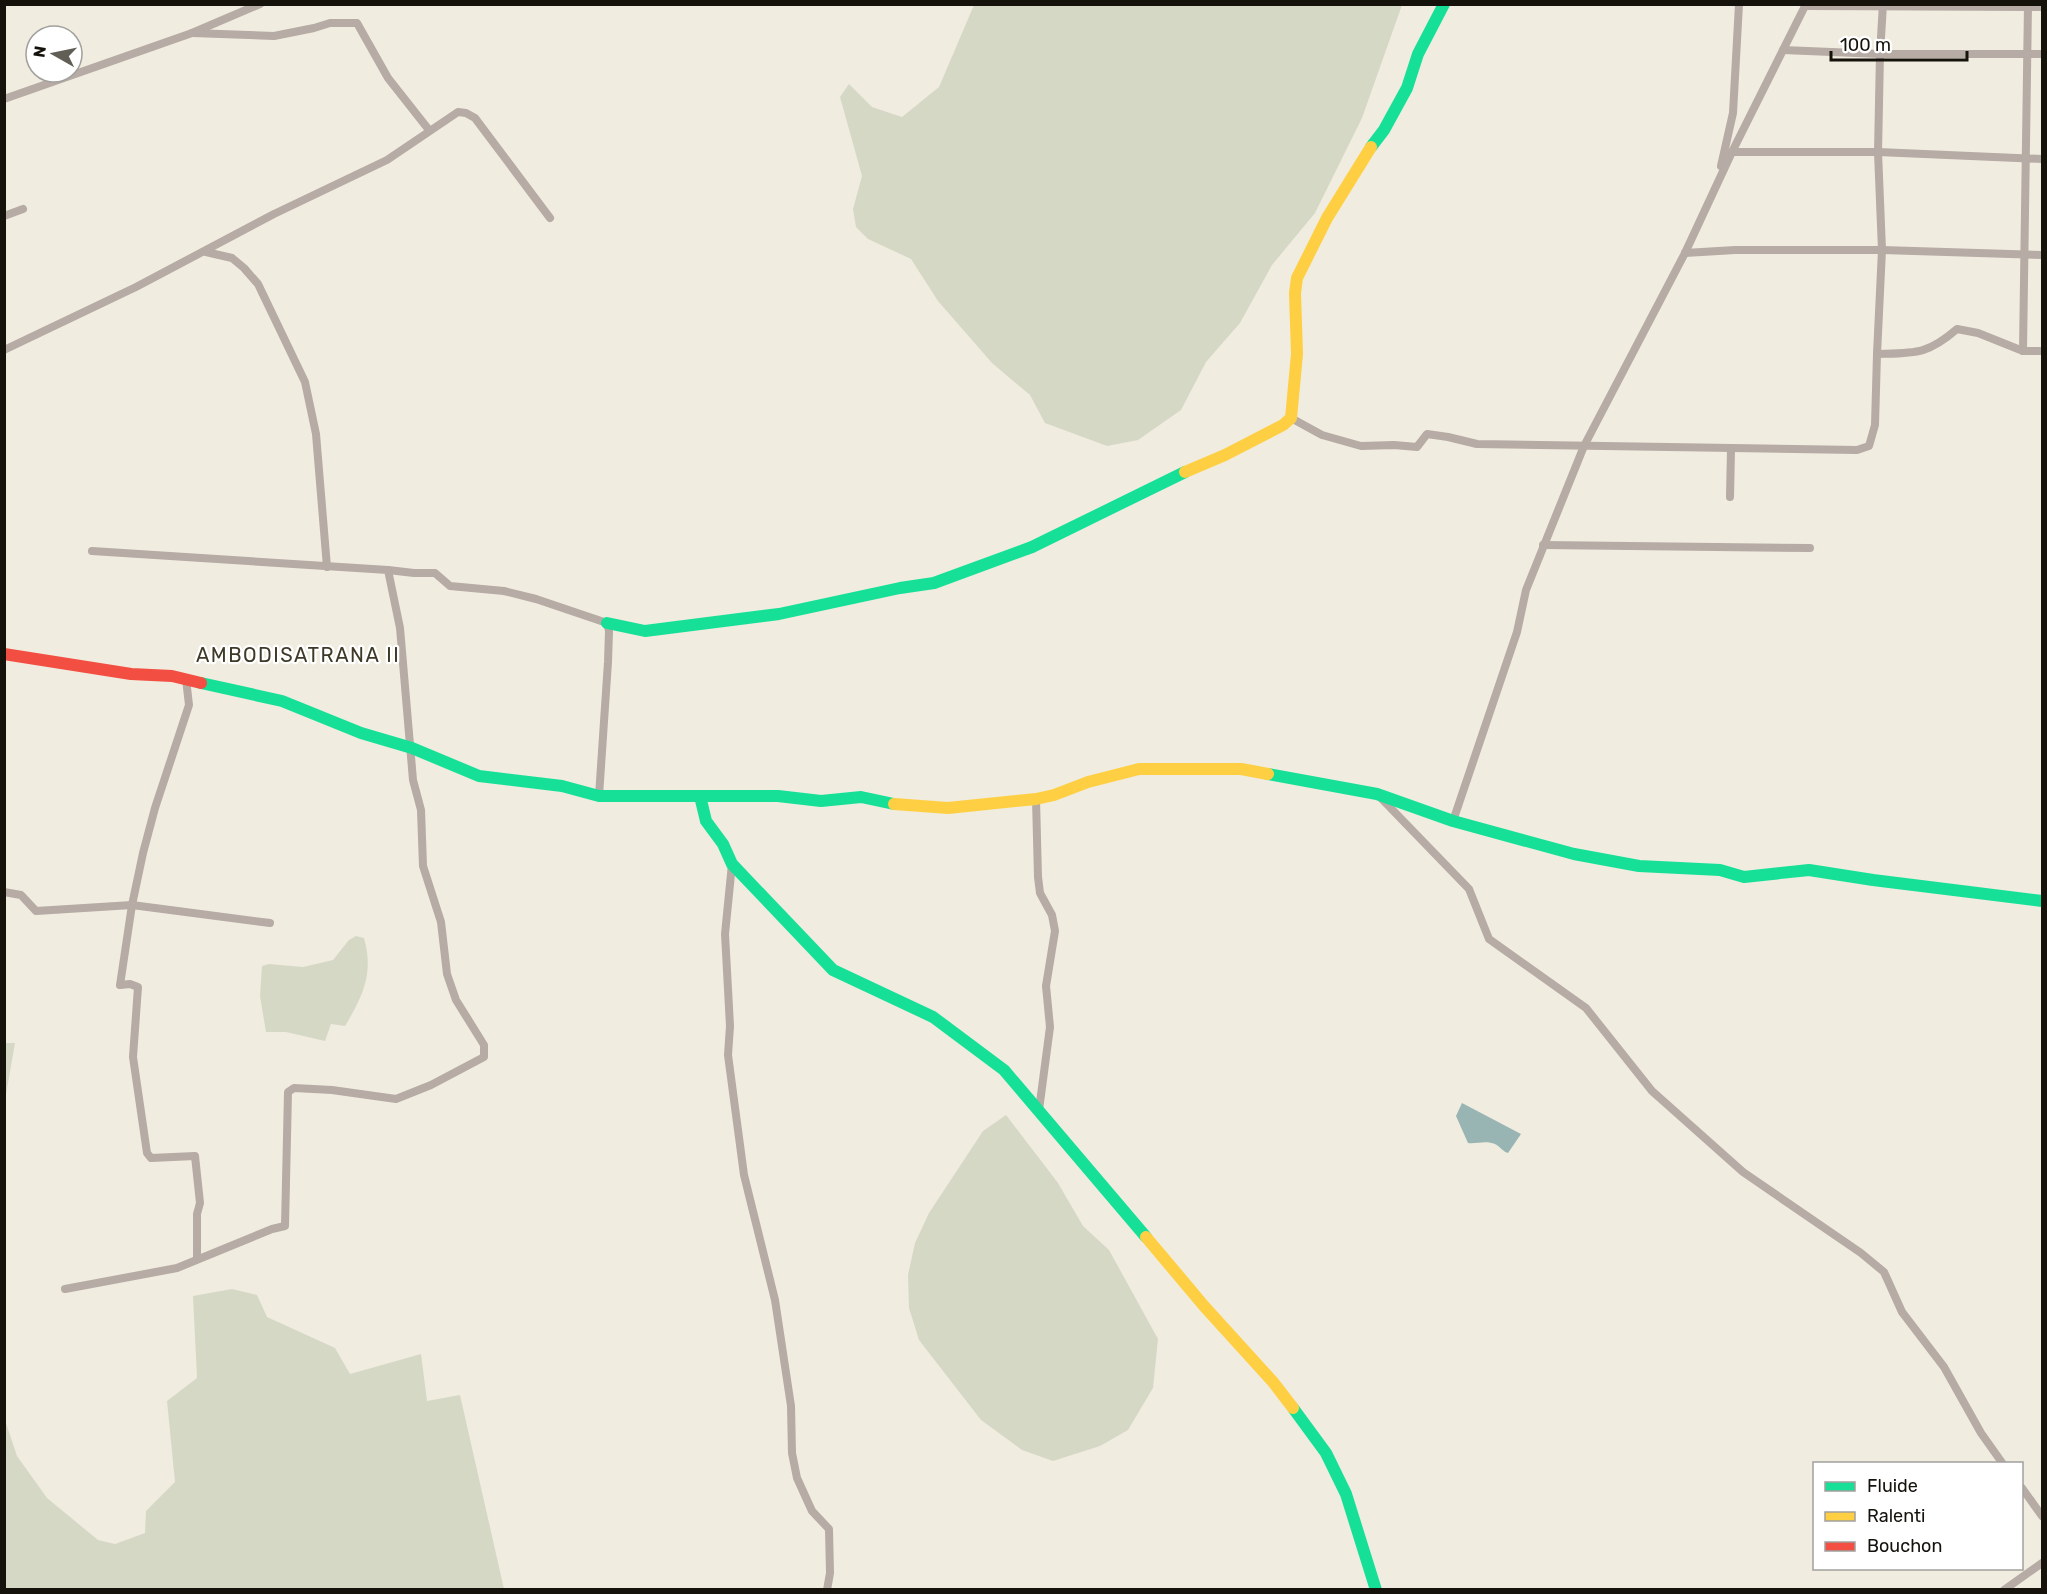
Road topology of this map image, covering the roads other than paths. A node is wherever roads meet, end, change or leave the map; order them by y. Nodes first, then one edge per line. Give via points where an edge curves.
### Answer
1 (260, 4) edge
2 (1444, 4) edge
3 (1739, 4) edge
4 (1806, 5) edge
5 (1883, 5) edge
6 (2028, 6) edge
7 (2043, 7) edge
8 (192, 33) junction
9 (1783, 50) junction
10 (1880, 54) junction
11 (2027, 54) junction
12 (2043, 54) edge
13 (4, 99) edge
14 (429, 130) junction
15 (1732, 152) junction
16 (1878, 152) junction
17 (2025, 159) junction
18 (2043, 159) edge
19 (1718, 181) junction
20 (23, 209) dead end
21 (4, 216) edge
22 (550, 218) dead end
23 (1882, 250) junction
24 (206, 252) junction
25 (1685, 253) junction
26 (2025, 255) junction
27 (2043, 255) edge
28 (4, 350) edge
29 (2023, 351) junction
30 (2043, 351) edge
31 (1877, 354) junction
32 (1291, 418) junction
33 (1584, 446) junction
34 (1731, 449) junction
35 (1730, 496) dead end
36 (1543, 545) junction
37 (1810, 548) dead end
38 (92, 551) dead end
39 (327, 567) junction
40 (387, 570) junction
41 (607, 623) junction
42 (4, 654) edge
43 (186, 679) junction
44 (412, 748) junction
45 (1377, 794) junction
46 (599, 796) junction
47 (700, 796) junction
48 (1036, 799) junction
49 (1453, 821) junction
50 (732, 864) junction
51 (4, 892) edge
52 (2043, 901) edge
53 (132, 905) junction
54 (270, 923) dead end
55 (1039, 1110) junction
56 (197, 1259) junction
57 (65, 1289) dead end
58 (2002, 1462) edge
59 (2023, 1489) edge
60 (2043, 1516) edge
61 (2043, 1563) edge
62 (827, 1590) edge
63 (1377, 1590) edge
64 (2004, 1590) edge

1 - 8 street
2 - 32 street via 1418,54 1407,88 1327,218 1297,278 1297,354
3 - 19 street via 1733,113
4 - 5 street
4 - 9 street
5 - 6 street
5 - 10 street
6 - 7 street
6 - 11 street
8 - 13 street
8 - 14 street via 274,36 330,23 357,23 388,78
9 - 10 street
9 - 15 street
10 - 11 street
10 - 16 street
11 - 12 street
11 - 17 street
14 - 22 street via 458,112 475,118
14 - 24 street via 387,160 274,214
15 - 16 street
15 - 19 street
16 - 17 street
16 - 23 street
17 - 18 street
17 - 26 street
19 - 25 street
20 - 21 street
23 - 25 street
23 - 26 street
23 - 31 street
24 - 28 street
24 - 39 street via 232,258 258,284 305,382 316,434
25 - 33 street
26 - 27 street
26 - 29 street
29 - 30 street
29 - 31 street via 1957,329 1941,343 1923,351
31 - 34 street via 1875,425 1869,446 1857,450
32 - 33 street via 1322,435 1361,446 1417,447 1426,434 1477,444
32 - 41 street via 1225,455 1032,547 934,583 779,614 645,631
33 - 34 street
33 - 36 street
34 - 35 street
36 - 37 street
36 - 49 street
38 - 39 street
39 - 40 street
40 - 41 street via 435,573 450,586 504,591
40 - 44 street via 400,628
41 - 46 street
42 - 43 street
43 - 44 street via 282,701 361,733
43 - 53 street via 189,705 155,808
44 - 46 street via 479,776 561,786
44 - 56 street via 413,780 421,810 423,866 441,922 447,974 456,1000 484,1045 484,1057 396,1099 332,1090 294,1088 288,1092 285,1226
45 - 48 street via 1241,769 1139,769
45 - 49 street
45 - 58 street via 1470,889 1488,939 1586,1008 1652,1091 1743,1172 1861,1252 1884,1272 1902,1312 1944,1367
46 - 47 street
47 - 48 street via 778,796 821,801 861,797 907,806 948,808
47 - 50 street via 706,821
48 - 55 street via 1040,893 1052,915 1055,931 1046,986 1050,1027
49 - 52 street via 1574,854 1639,866 1719,870 1744,877 1809,870
50 - 55 street via 833,970 933,1017 1005,1070
50 - 62 street via 725,934 728,1055 744,1175 775,1300 792,1406 792,1453 797,1478 812,1511 829,1529
51 - 53 street via 21,895 36,911
53 - 54 street
53 - 56 street via 120,986 138,987 133,1058 147,1153 152,1158 195,1156 200,1203
55 - 63 street via 1274,1382 1326,1453 1346,1494
56 - 57 street via 177,1268
59 - 60 street
61 - 64 street

